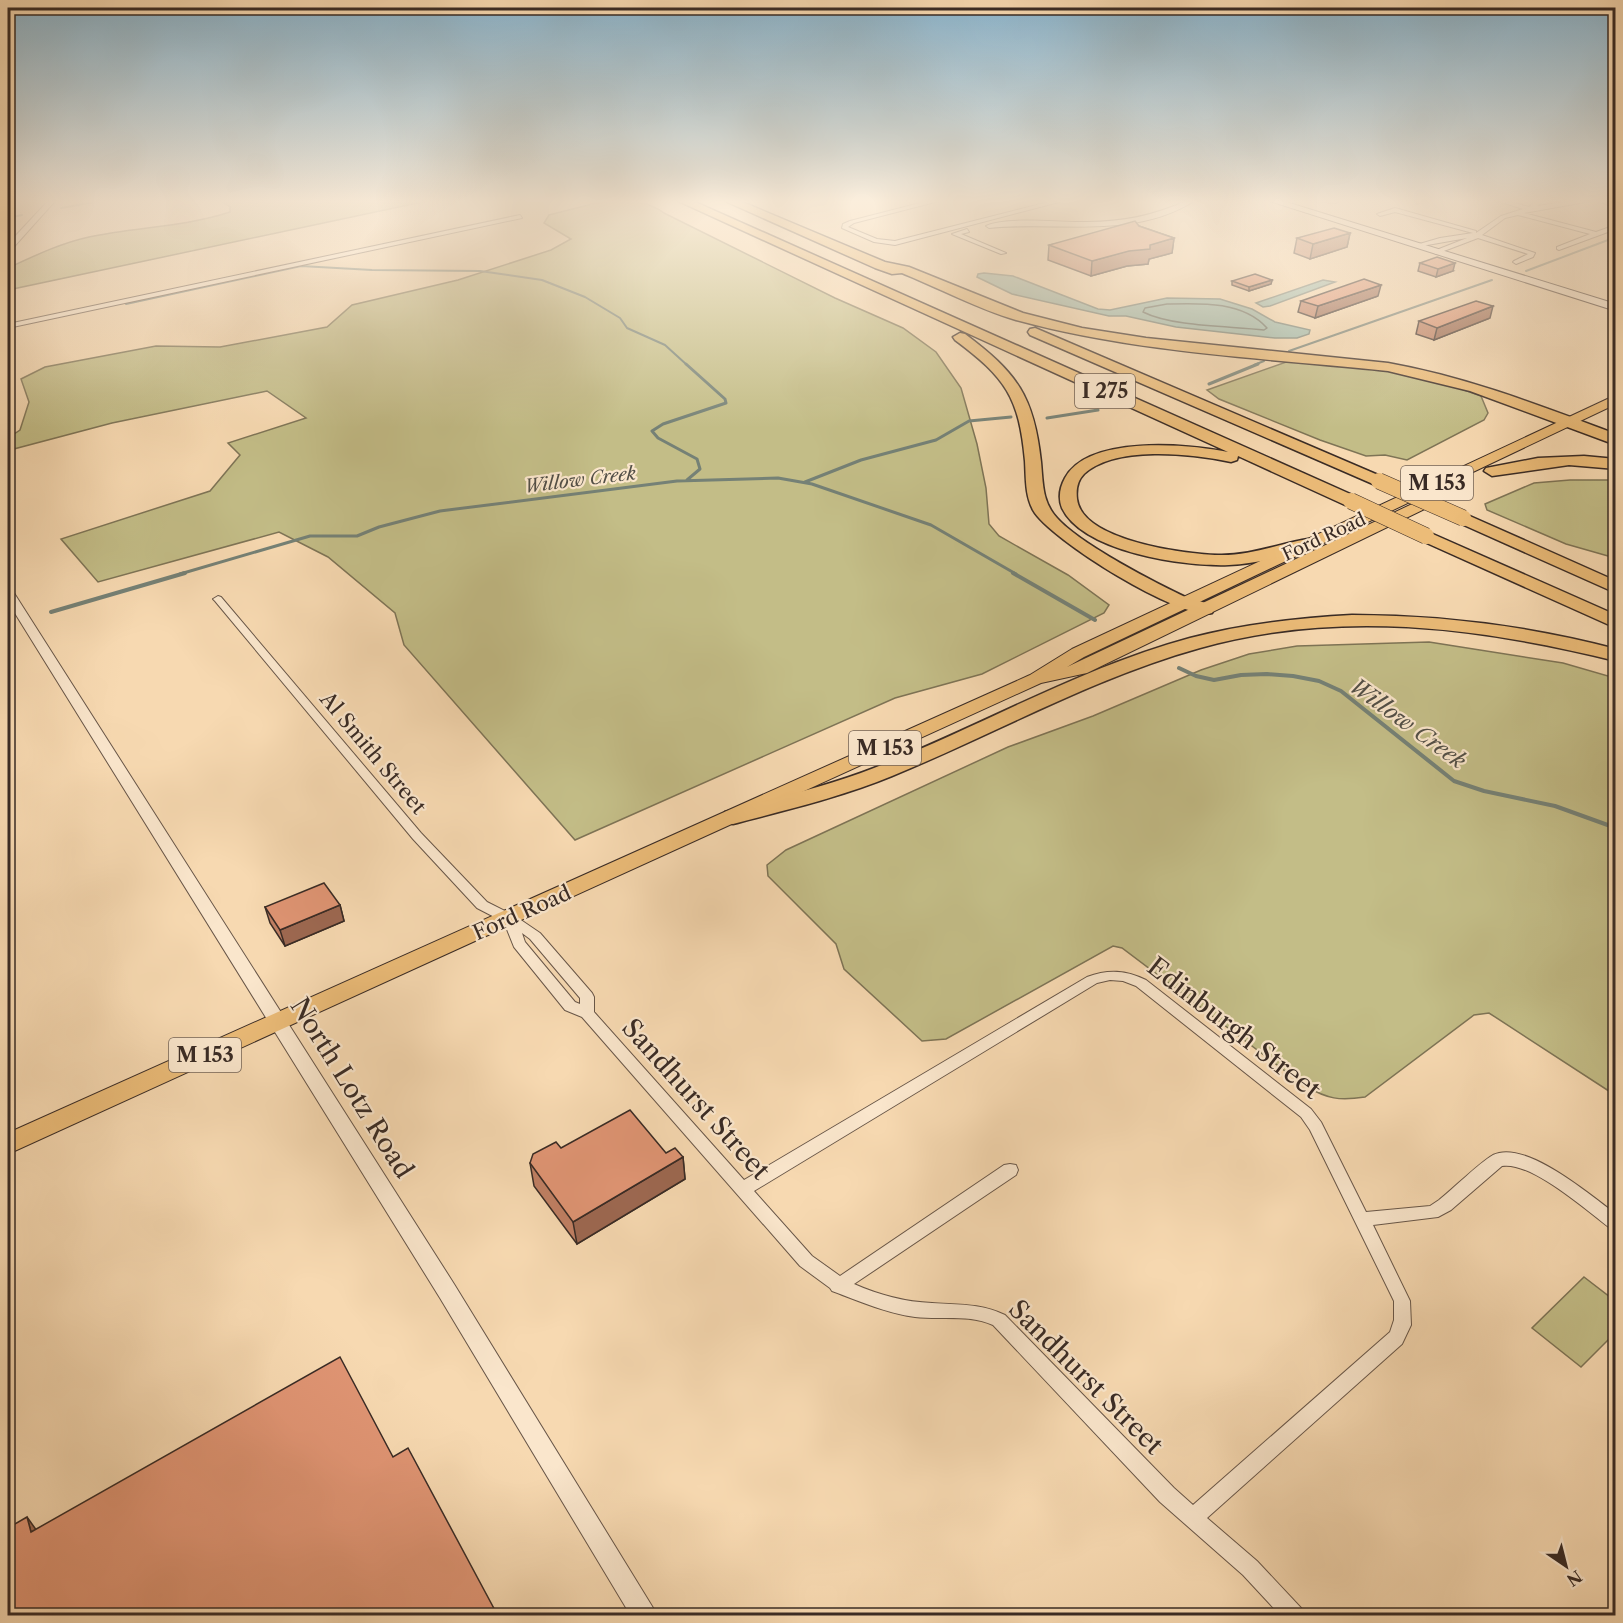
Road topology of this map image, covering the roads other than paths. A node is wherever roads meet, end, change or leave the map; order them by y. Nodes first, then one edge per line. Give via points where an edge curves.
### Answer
1 (239, 277) edge
2 (855, 277) edge
3 (906, 277) edge
4 (922, 277) edge
5 (1516, 277) edge
6 (860, 279) junction
7 (1616, 308) edge
8 (8, 326) edge
9 (1616, 399) edge
10 (1616, 411) edge
11 (1566, 421) junction
12 (1582, 428) junction
13 (1616, 440) edge
14 (1616, 464) edge
15 (1492, 471) junction
16 (1335, 494) junction
17 (1492, 531) junction
18 (1308, 544) junction
19 (1616, 569) edge
20 (1616, 588) edge
21 (8, 593) edge
22 (218, 600) dead end
23 (1184, 603) junction
24 (1205, 609) junction
25 (1616, 622) edge
26 (1616, 655) edge
27 (1036, 679) junction
28 (733, 817) junction
29 (510, 919) junction
30 (277, 1023) junction
31 (8, 1144) edge
32 (1010, 1170) dead end
33 (743, 1189) junction
34 (1363, 1219) junction
35 (1616, 1222) edge
36 (838, 1286) junction
37 (1193, 1518) junction
38 (646, 1616) edge
39 (1295, 1616) edge

1 - 8 street
2 - 6 highway, I 275
3 - 17 highway, I 275, bridge
4 - 11 highway via 1018,316 1059,327 1137,341 1407,369 1459,382
5 - 7 main road
6 - 16 highway, I 275
6 - 23 highway via 870,289 959,336 1005,374 1028,417 1039,507 1056,528
9 - 11 main road, Ford Road / M 153
10 - 12 main road, Ford Road / M 153
11 - 12 highway
11 - 18 main road, Ford Road / M 153
12 - 13 highway
12 - 15 main road, Ford Road / M 153
14 - 15 highway via 1552,460
15 - 24 main road, Ford Road / M 153
16 - 18 highway via 1243,460 1178,449 1146,449 1104,457 1075,475 1067,489 1070,505 1082,521 1117,542 1149,552 1229,560
16 - 25 highway, I 275, bridge
17 - 19 highway
17 - 20 highway, I 275
18 - 23 main road, Ford Road / M 153
21 - 30 street, North Lotz Road
22 - 29 street, Al Smith Street via 417,836 482,905
23 - 24 highway
23 - 27 main road, Ford Road / M 153 via 1062,661
24 - 27 main road, Ford Road / M 153 via 1082,669
26 - 28 highway via 1529,635 1423,622 1271,627 1157,655 874,776
27 - 28 main road, Ford Road / M 153
28 - 29 main road, Ford Road / M 153
29 - 30 main road, Ford Road / M 153
29 - 33 street, Sandhurst Street via 535,936 587,997 587,1013
30 - 31 main road, Ford Road / M 153
30 - 38 street, North Lotz Road
32 - 36 street
33 - 34 street, Edinburgh Street via 1092,980 1115,974 1141,983 1306,1113
33 - 36 street, Sandhurst Street via 806,1261
34 - 35 street via 1432,1212 1498,1160 1510,1158 1537,1166
34 - 37 street, Edinburgh Street via 1402,1301 1401,1331
36 - 37 street, Sandhurst Street via 868,1300 895,1306 932,1311 975,1310 999,1320
37 - 39 street, Sandhurst Street via 1250,1568

